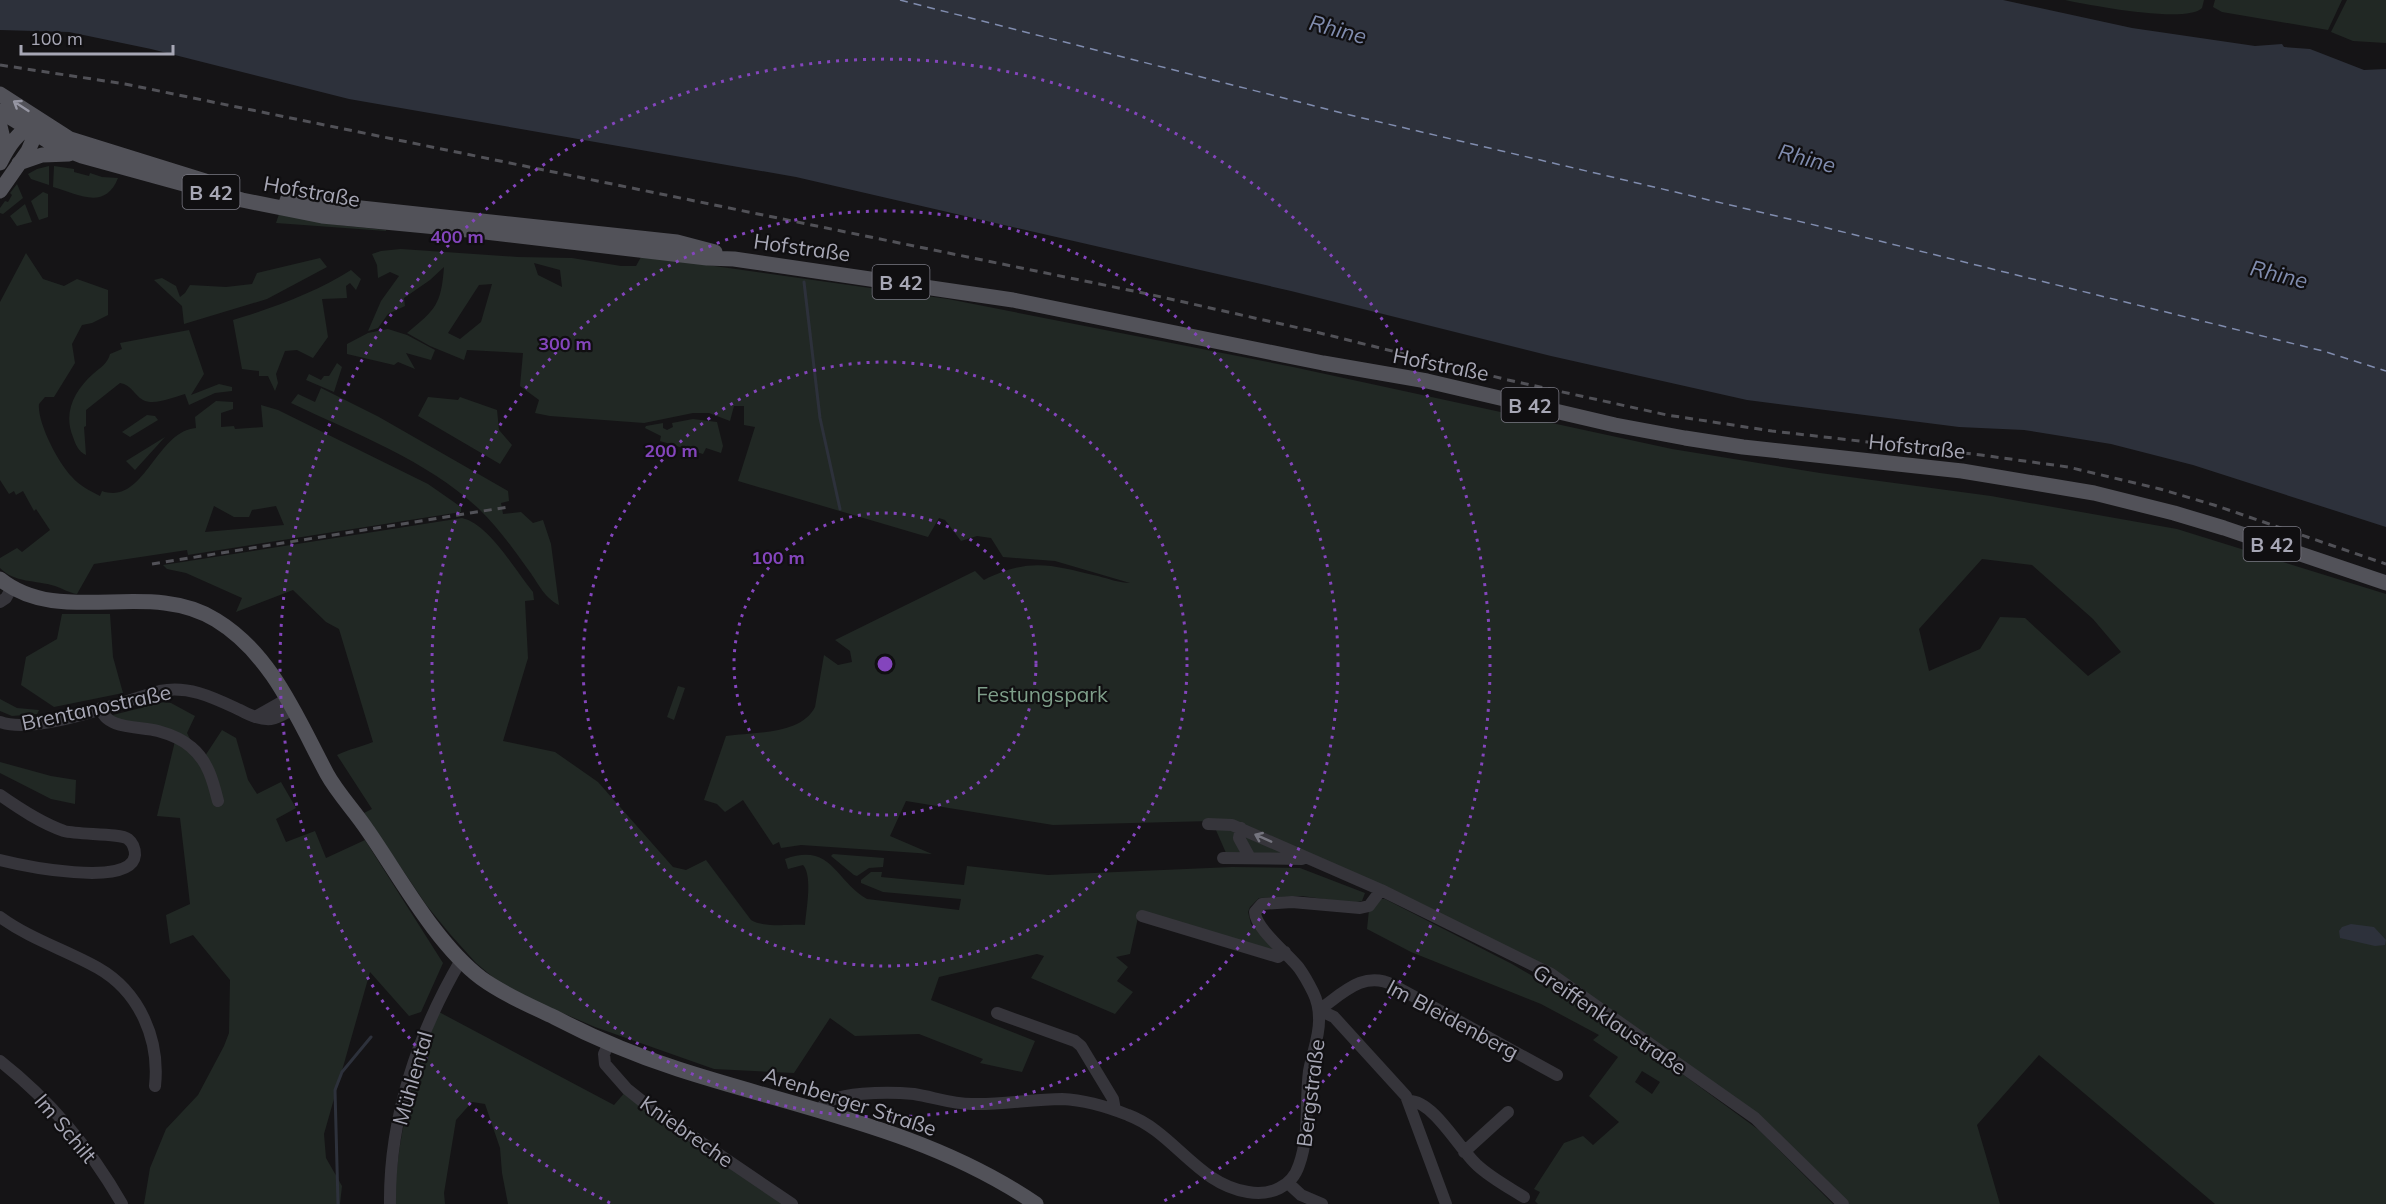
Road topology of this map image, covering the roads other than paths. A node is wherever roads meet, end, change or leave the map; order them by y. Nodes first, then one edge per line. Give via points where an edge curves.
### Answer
1 (0, 94) edge
2 (0, 111) edge
3 (0, 126) edge
4 (35, 128) junction
5 (75, 154) junction
6 (3, 157) edge
7 (19, 163) junction
8 (0, 191) edge
9 (734, 259) junction
10 (6, 583) edge
11 (2386, 583) edge
12 (0, 602) edge
13 (290, 704) junction
14 (101, 708) junction
15 (0, 722) edge
16 (0, 795) edge
17 (218, 801) dead end
18 (1208, 824) dead end
19 (1241, 828) junction
20 (1223, 858) dead end
21 (1250, 858) junction
22 (0, 860) edge
23 (1316, 861) junction
24 (1382, 890) junction
25 (1142, 916) dead end
26 (0, 917) edge
27 (1285, 952) junction
28 (461, 960) junction
29 (1319, 1010) junction
30 (998, 1013) dead end
31 (609, 1043) junction
32 (0, 1061) edge
33 (1557, 1075) dead end
34 (155, 1086) dead end
35 (1409, 1101) junction
36 (820, 1110) junction
37 (1115, 1110) junction
38 (1508, 1113) dead end
39 (1464, 1152) junction
40 (1288, 1183) junction
41 (1524, 1197) dead end
42 (122, 1204) edge
43 (390, 1204) edge
44 (792, 1204) edge
45 (1036, 1204) edge
46 (1322, 1204) edge
47 (1446, 1204) edge
48 (1843, 1204) edge

4 -> 1 main road, B 42
2 - 4 main road, B 42
3 - 6 main road
4 - 5 main road, Hofstraße / B 42
4 - 6 main road via 16,136
4 - 7 main road
4 - 9 main road, Hofstraße / B 42 via 54,130 77,142 276,198 677,242
5 - 7 main road via 42,155
5 - 9 main road, Hofstraße / B 42 via 183,185 322,216
7 - 8 main road
9 - 11 main road, Hofstraße / B 42 via 1013,300 1427,381 1685,438 2051,484 2174,513
10 - 12 street via 6,598
10 - 13 main road, Arenberger Straße via 50,600 148,600 196,609 242,639
13 - 14 street, Brentanostraße via 271,719 255,717 211,697 178,688
13 - 28 main road, Arenberger Straße via 332,783
14 - 15 street, Brentanostraße via 26,726
14 - 17 street via 105,718 113,722 160,731 191,747 204,761
16 - 22 street via 39,820 64,830 123,836 129,839 135,853 128,865 100,872 45,870
18 - 19 street, Greiffenklaustraße
19 - 21 street via 1239,838
23 -> 19 street, Greiffenklaustraße
20 - 21 street, Greiffenklaustraße
21 - 23 street, Greiffenklaustraße
23 - 24 street, Greiffenklaustraße
24 - 27 street, Bergstraße via 1369,906 1360,908 1262,904 1255,917
24 - 48 street, Greiffenklaustraße via 1551,974 1755,1118
25 - 27 street via 1278,957
26 - 34 street via 98,968 133,999 150,1032
27 - 29 street, Bergstraße via 1304,976
28 - 31 main road, Arenberger Straße via 501,990
28 - 43 street, Mühlental via 435,1007 414,1063 395,1140
29 - 33 street, Im Bleidenberg via 1359,982 1386,981
29 - 35 street via 1334,1017
29 - 40 street, Bergstraße via 1305,1139 1297,1170
30 - 37 street via 1081,1046 1113,1099
31 - 36 main road, Arenberger Straße via 644,1058
31 - 44 street, Kniebreche via 604,1054 606,1064 627,1089
32 - 42 street, Im Schilt via 67,1124
35 - 39 street via 1418,1102 1437,1118
35 - 47 street
36 - 37 street via 834,1098 896,1093 972,1104 1071,1100
36 - 45 main road, Arenberger Straße via 944,1154
37 - 40 street via 1146,1123 1203,1172 1228,1186 1266,1193
38 - 39 street
39 - 41 street via 1492,1178
40 - 46 street

